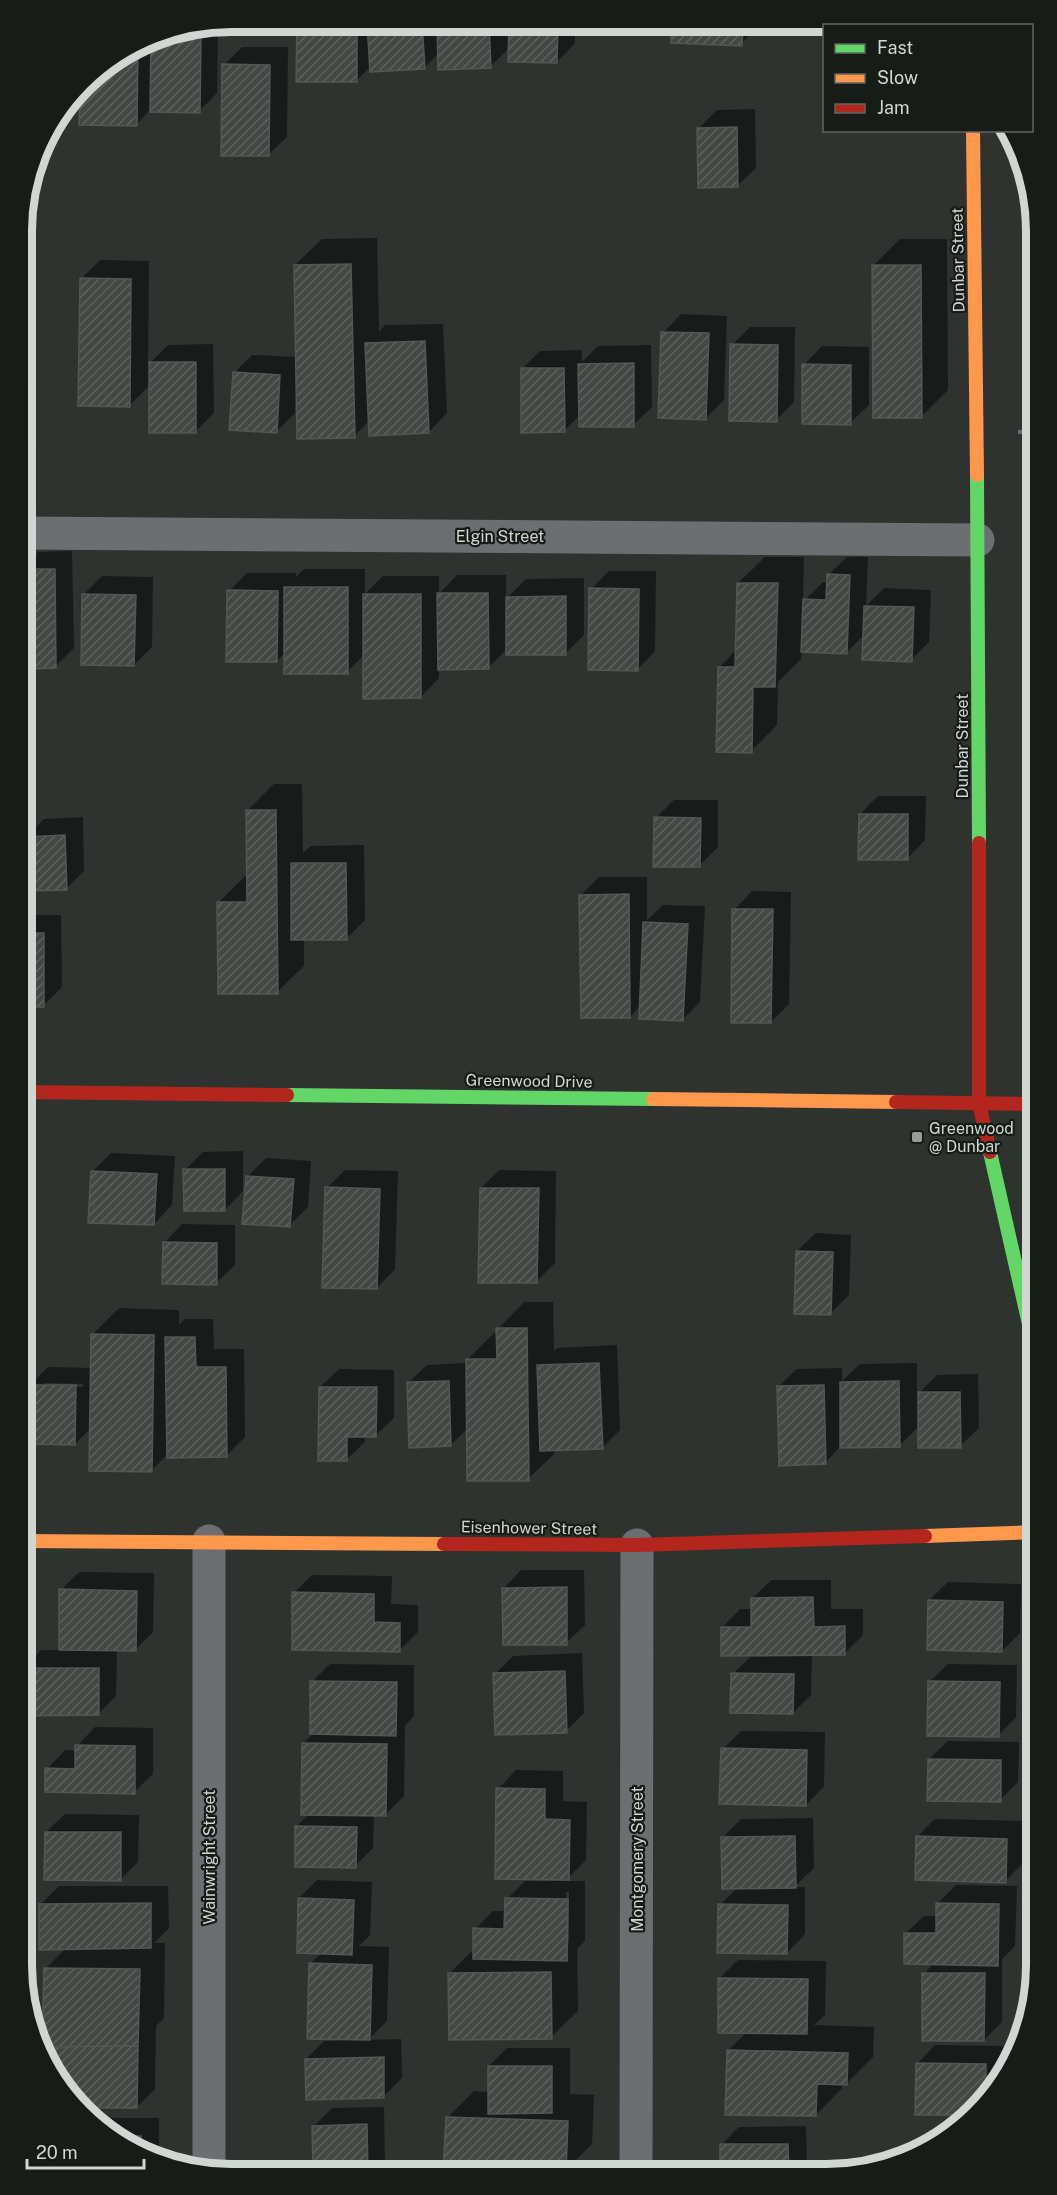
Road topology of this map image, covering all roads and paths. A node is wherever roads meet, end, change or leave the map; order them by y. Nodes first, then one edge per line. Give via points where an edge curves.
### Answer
1 (973, 132) edge
2 (1018, 432) dead end
3 (1026, 432) edge
4 (32, 533) edge
5 (978, 540) junction
6 (32, 1092) edge
7 (979, 1103) junction
8 (1026, 1104) edge
9 (1025, 1308) edge
10 (1025, 1532) edge
11 (32, 1540) edge
12 (209, 1541) junction
13 (638, 1545) junction
14 (209, 2162) edge
15 (636, 2164) edge

1 - 5 street, Dunbar Street
2 - 3 path
4 - 5 street, Elgin Street
5 - 7 street, Dunbar Street
6 - 7 street, Greenwood Drive
7 - 8 street, Greenwood Drive
7 - 9 street, Dunbar Street
10 - 13 street, Eisenhower Street
11 - 12 street, Eisenhower Street
12 - 13 street, Eisenhower Street
12 - 14 street, Wainwright Street
13 - 15 street, Montgomery Street

